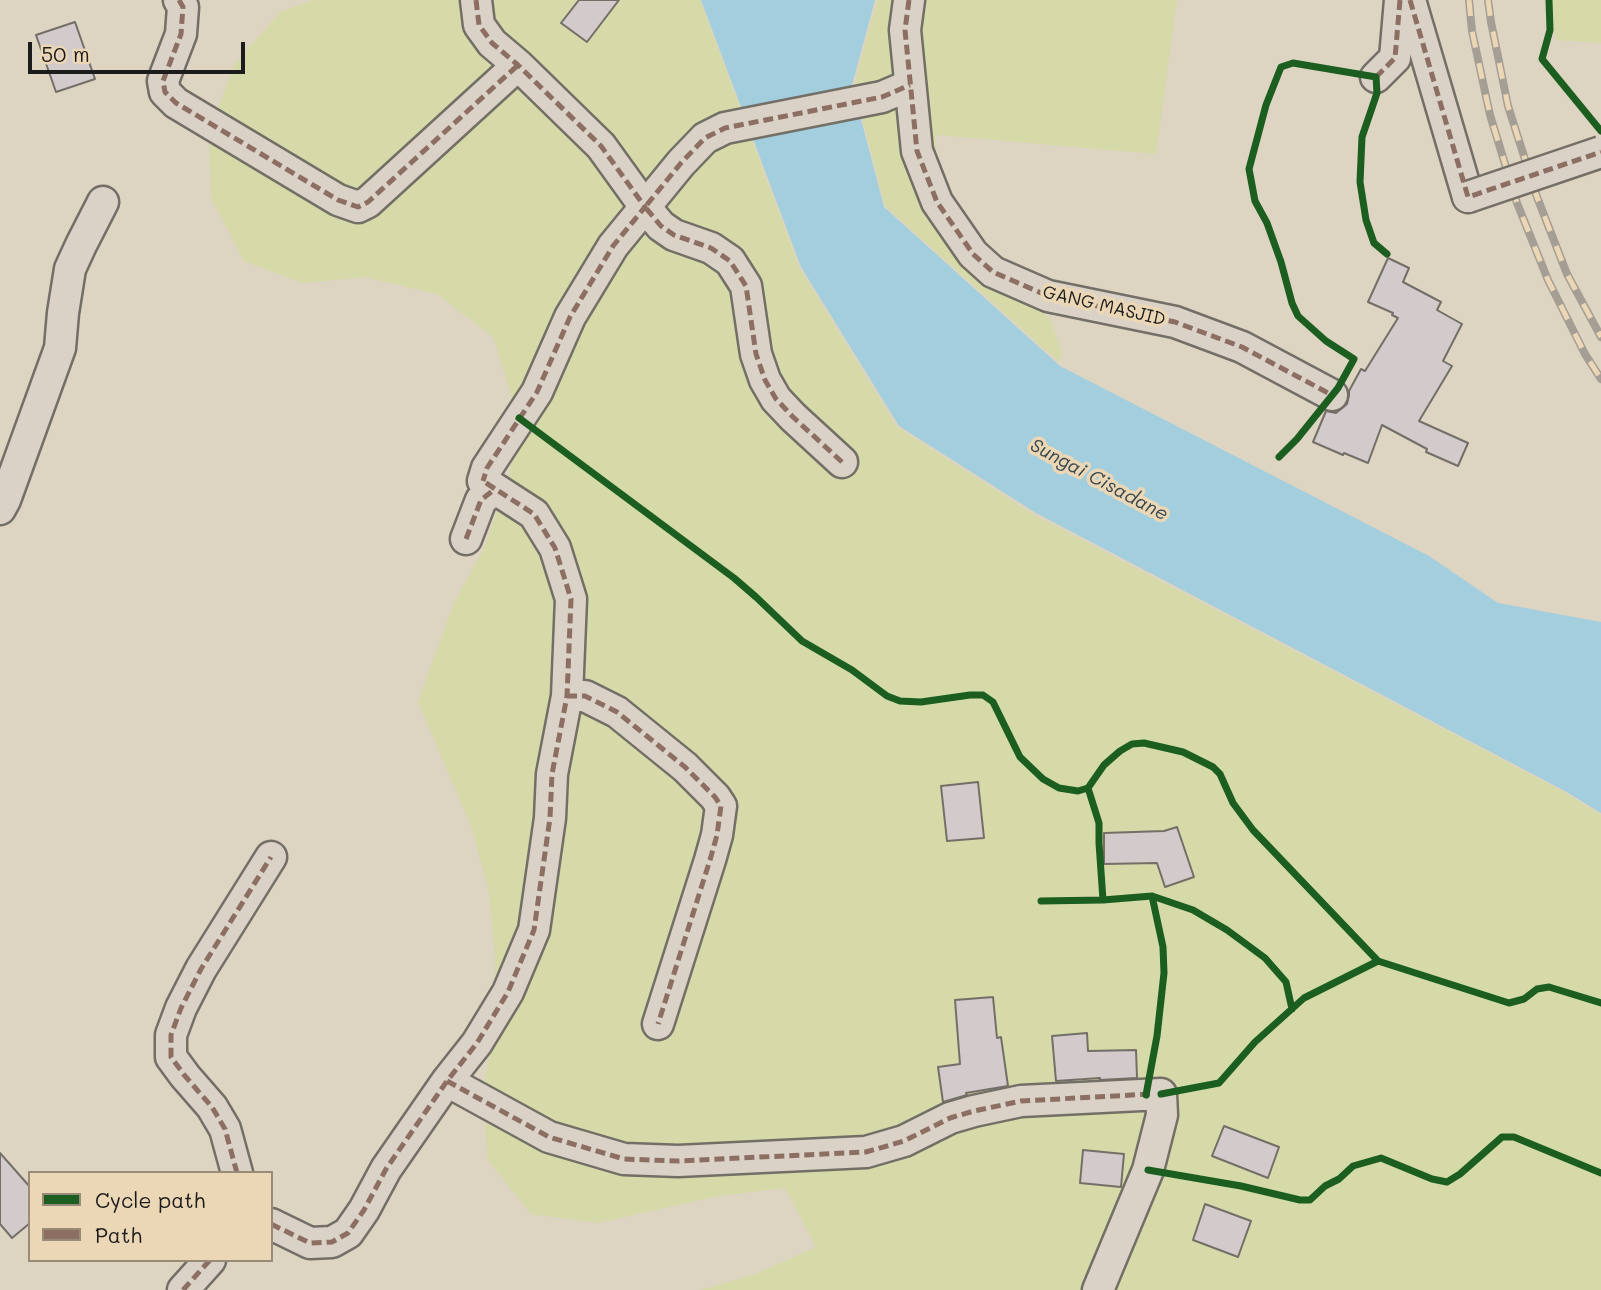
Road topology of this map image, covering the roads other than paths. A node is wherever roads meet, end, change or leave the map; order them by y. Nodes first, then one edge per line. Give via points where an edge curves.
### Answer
1 (179, 0) edge
2 (476, 0) edge
3 (909, 0) edge
4 (1400, 0) edge
5 (1410, 0) edge
6 (518, 65) junction
7 (1376, 77) dead end
8 (910, 85) junction
9 (1601, 152) edge
10 (103, 202) dead end
11 (645, 207) junction
12 (1332, 395) dead end
13 (842, 462) dead end
14 (483, 481) junction
15 (0, 509) edge
16 (466, 540) dead end
17 (566, 696) junction
18 (271, 857) dead end
19 (658, 1024) dead end
20 (447, 1081) junction
21 (236, 1171) edge
22 (273, 1225) edge
23 (208, 1262) edge
24 (183, 1290) edge
25 (1098, 1290) edge

1 - 6 street via 183,7 181,34 163,81 164,93 338,200 358,207
2 - 6 street via 479,25
3 - 8 street, GANG MASJID via 905,30
4 - 7 street via 1395,58
5 - 9 street, bridge via 1468,197
6 - 11 street via 601,146
8 - 11 street via 883,97 725,128 705,138
8 - 12 street, GANG MASJID via 917,151 937,202 973,254 993,272 1048,296 1175,322 1242,347
10 - 15 street via 70,269 60,348
11 - 13 street via 661,226 730,261 746,286 756,354 765,380 776,399
11 - 14 street via 613,246 570,317 537,392
14 - 16 street via 495,489 481,500
14 - 17 street via 534,514 555,548 571,599
17 - 19 street via 586,696 617,712 685,767 721,806 710,860
17 - 20 street via 534,930 508,992
18 - 21 street via 201,969 171,1035 171,1056 225,1129
20 - 22 street via 348,1233 332,1242 310,1243
20 - 25 street via 549,1137 624,1159 678,1161 866,1152 904,1141 950,1118 1021,1101 1161,1094 1162,1115 1148,1170
23 - 24 street

